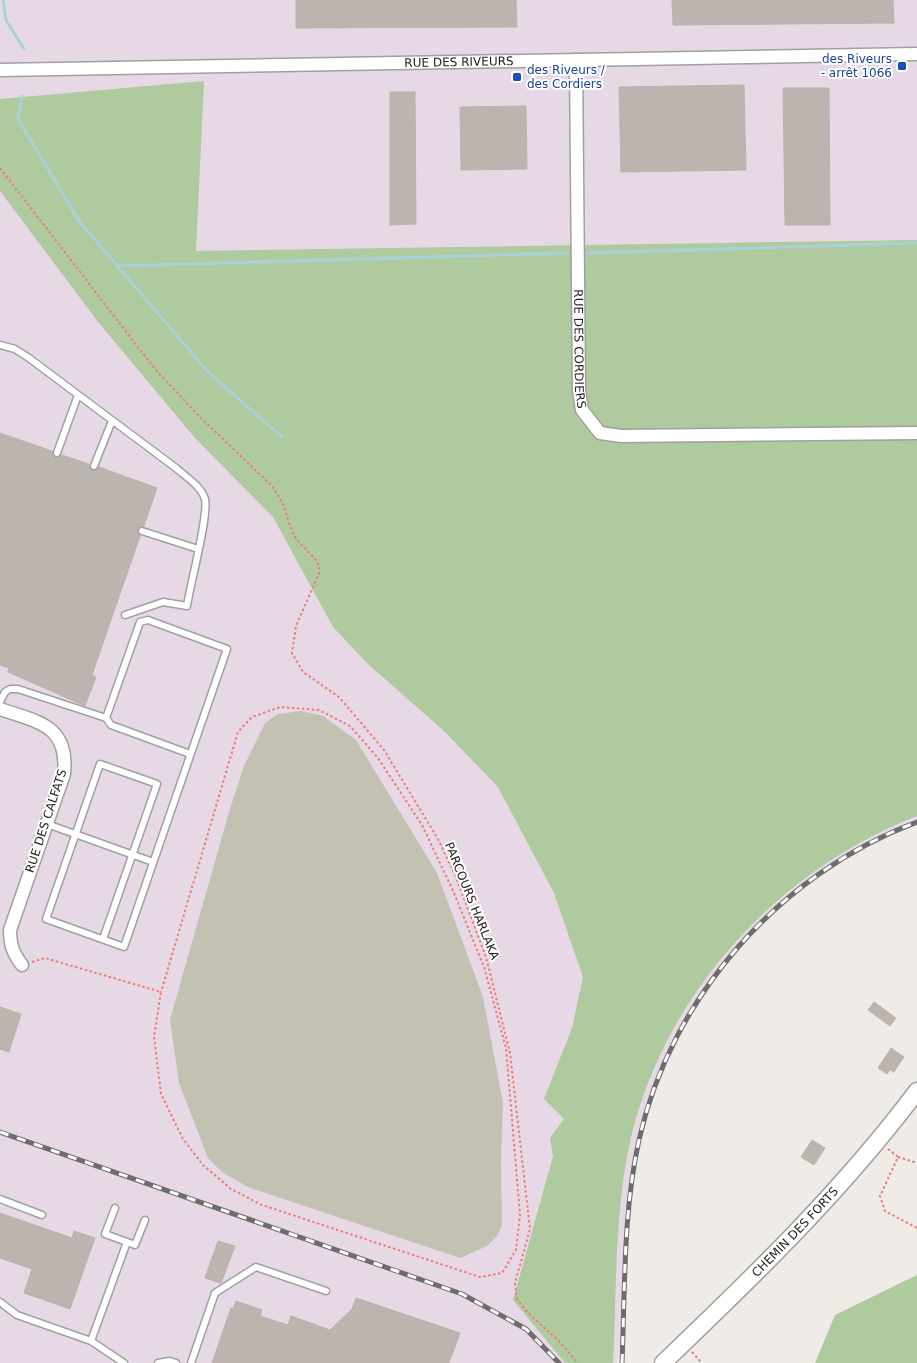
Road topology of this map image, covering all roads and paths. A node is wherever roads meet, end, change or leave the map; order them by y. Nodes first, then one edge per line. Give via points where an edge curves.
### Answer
1 (917, 54) edge
2 (576, 60) junction
3 (0, 70) edge
4 (0, 168) edge
5 (0, 345) edge
6 (78, 395) junction
7 (112, 421) junction
8 (917, 433) edge
9 (57, 453) dead end
10 (94, 466) dead end
11 (142, 531) dead end
12 (198, 549) junction
13 (125, 614) dead end
14 (0, 702) edge
15 (0, 709) edge
16 (106, 718) junction
17 (190, 754) junction
18 (47, 824) junction
19 (76, 834) junction
20 (133, 854) junction
21 (153, 862) junction
22 (103, 939) junction
23 (22, 965) joint
24 (161, 992) junction
25 (917, 1091) edge
26 (879, 1140) junction
27 (898, 1157) junction
28 (917, 1163) edge
29 (0, 1200) edge
30 (114, 1208) dead end
31 (42, 1215) dead end
32 (145, 1220) dead end
33 (917, 1228) edge
34 (127, 1242) junction
35 (326, 1291) dead end
36 (0, 1302) edge
37 (91, 1341) junction
38 (124, 1363) edge
39 (158, 1363) edge
40 (176, 1363) edge
41 (191, 1363) edge
42 (578, 1363) edge
43 (663, 1363) edge

1 - 2 street, RUE DES RIVEURS
2 - 3 street, RUE DES RIVEURS
2 - 8 street, RUE DES CORDIERS via 579,390 582,410 600,432 621,436
4 - 42 path, PARCOURS HARLAKA via 154,368 273,487 296,539 316,560 320,570 296,626 292,653 303,672 339,697 384,750 438,839 455,875 486,957 510,1053 530,1229 515,1283 518,1299
5 - 6 lane via 15,349
6 - 7 lane
6 - 9 lane
7 - 10 lane
7 - 12 lane via 176,468 200,490 205,506
11 - 12 lane
12 - 13 lane via 186,606 163,602
14 - 16 lane via 5,692 15,689
15 - 18 street, RUE DES CALFATS via 43,724 62,742 64,774
16 - 17 lane via 111,725
16 - 17 lane via 140,622 148,620 227,649
17 - 21 lane
18 - 19 lane
18 - 23 street, RUE DES CALFATS via 10,930 14,955
19 - 20 lane
19 - 20 lane via 100,764 157,784
19 - 22 lane via 46,919
20 - 21 lane
20 - 22 lane
21 - 22 lane via 124,947
23 - 24 path via 45,958
24 - 24 path via 154,1037 161,1094 183,1139 203,1165 231,1189 262,1205 480,1277 502,1273 516,1250 520,1215 506,1048 484,967 422,824 378,758 350,726 319,710 280,707 252,717 238,732
25 - 26 street, CHEMIN DES FORTS
26 - 27 path
26 - 43 street, CHEMIN DES FORTS via 805,1225
27 - 28 path
27 - 33 path via 880,1196 885,1211
29 - 31 lane
30 - 34 lane via 105,1234
32 - 34 lane via 136,1244
34 - 37 lane
35 - 41 lane via 256,1267 215,1293
36 - 37 lane via 17,1315
37 - 38 lane
39 - 40 lane

